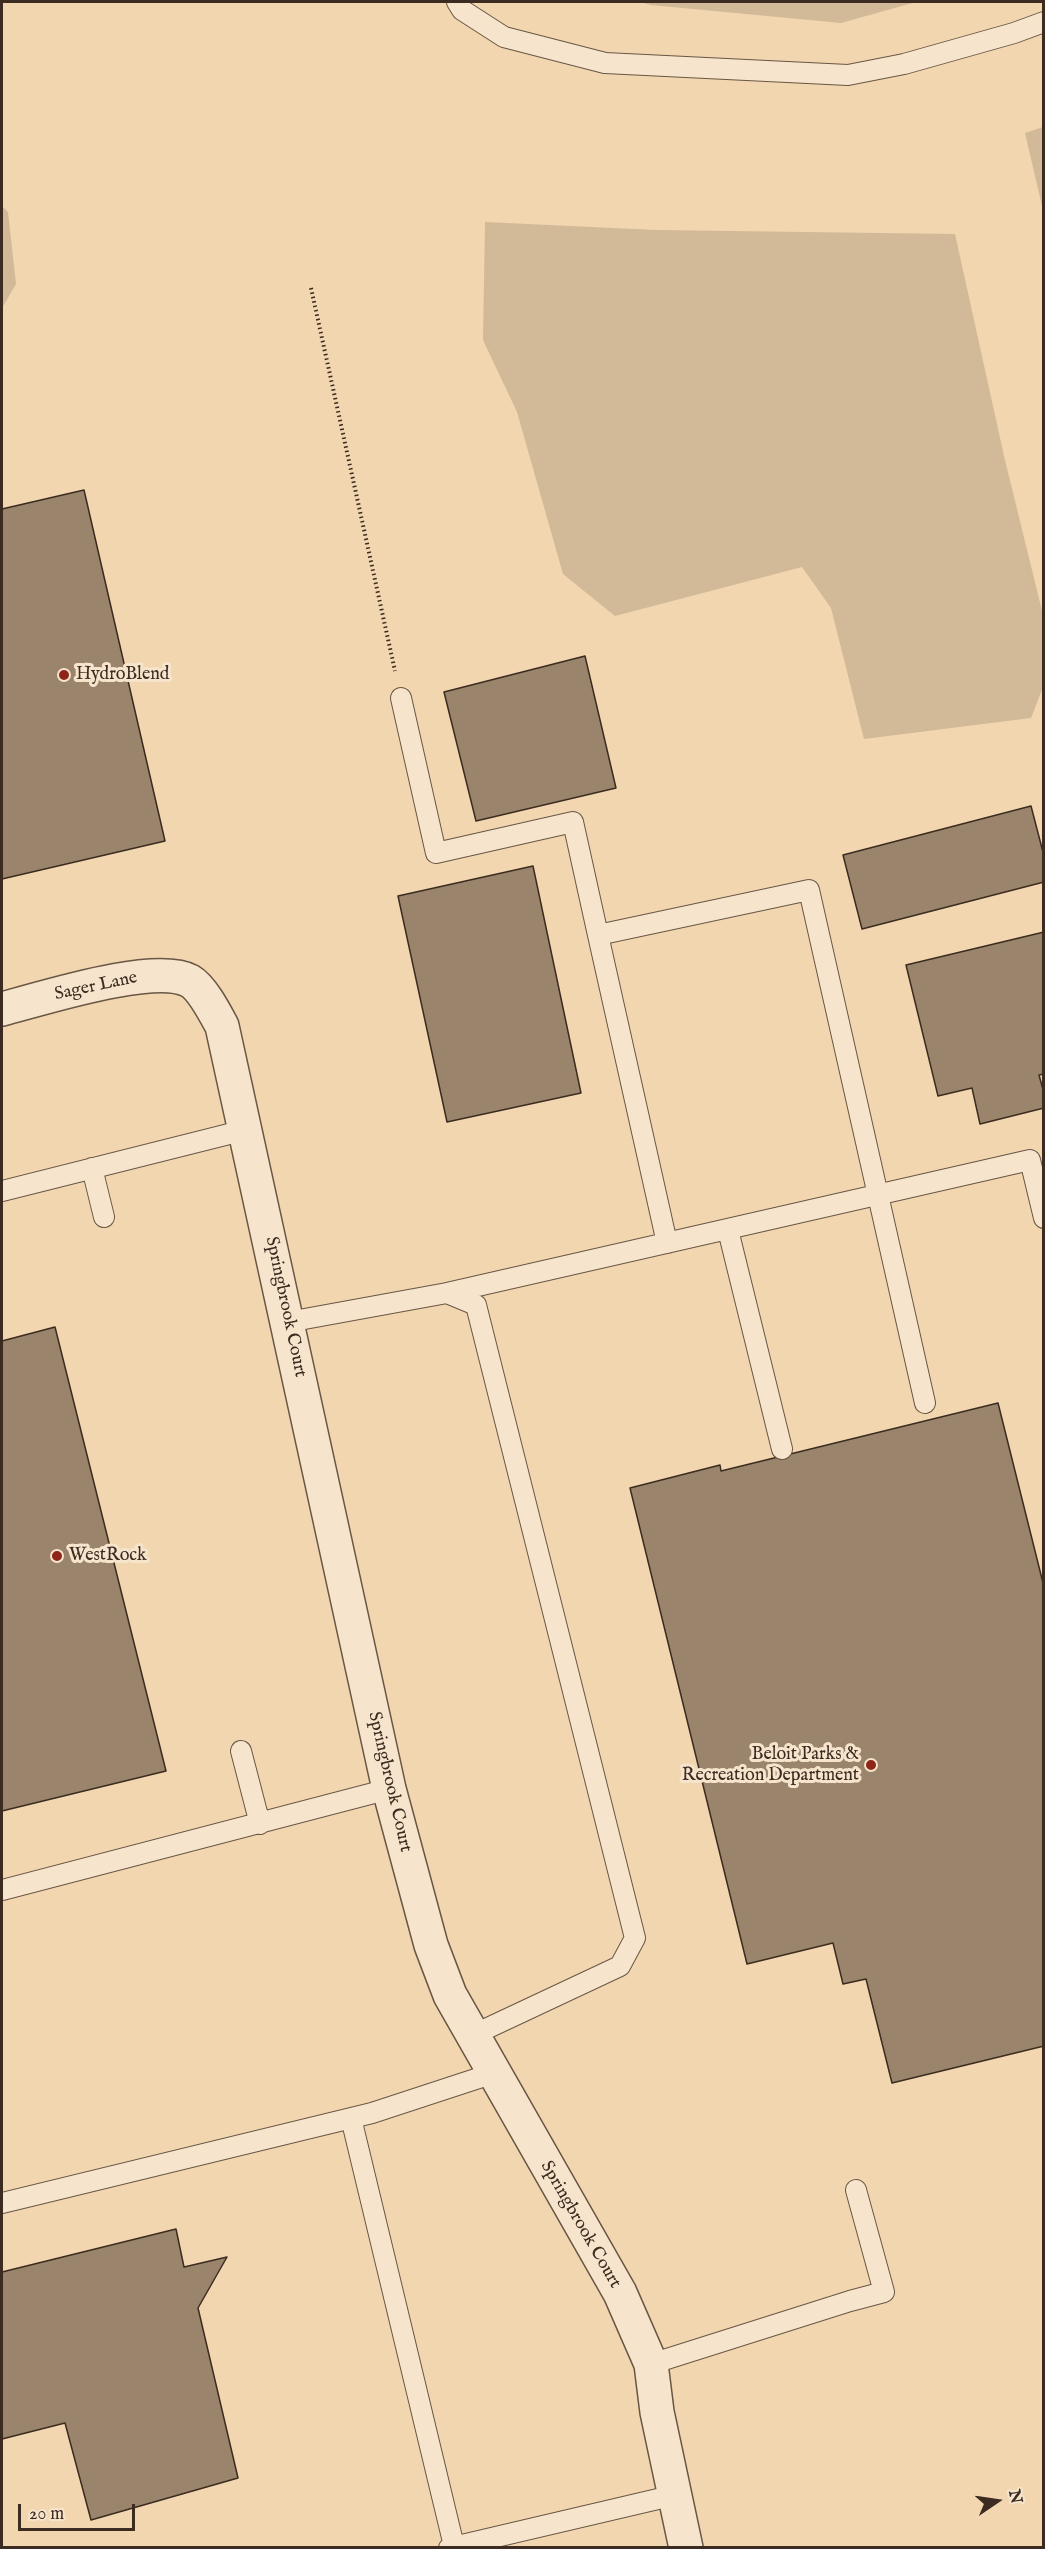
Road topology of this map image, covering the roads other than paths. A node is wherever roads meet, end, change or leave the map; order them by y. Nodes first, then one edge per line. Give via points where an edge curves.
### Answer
1 (457, 2) edge
2 (1044, 22) edge
3 (401, 698) road end
4 (598, 935) junction
5 (190, 981) joint
6 (2, 1009) edge
7 (245, 1130) junction
8 (92, 1168) junction
9 (2, 1191) edge
10 (879, 1195) junction
11 (104, 1217) dead end
12 (1044, 1218) edge
13 (728, 1230) junction
14 (667, 1243) junction
15 (447, 1293) junction
16 (288, 1322) junction
17 (925, 1403) dead end
18 (782, 1449) dead end
19 (241, 1751) dead end
20 (389, 1789) junction
21 (260, 1824) junction
22 (2, 1890) edge
23 (473, 2035) junction
24 (494, 2073) junction
25 (351, 2118) junction
26 (856, 2190) dead end
27 (2, 2203) edge
28 (651, 2364) junction
29 (675, 2495) junction
30 (452, 2547) edge
31 (686, 2547) edge

1 - 2 lane via 504,37 605,63 849,75 904,64
3 - 4 lane via 436,853 573,822
4 - 10 lane via 809,890
4 - 14 lane
5 - 6 street, Sager Lane via 151,975
5 - 7 street, Springbrook Court via 222,1026
7 - 8 lane
7 - 16 street, Springbrook Court
8 - 9 lane
8 - 11 lane
10 - 12 lane via 1030,1160
10 - 13 lane
10 - 17 lane
13 - 14 lane
13 - 18 lane
14 - 15 lane
15 - 16 lane
15 - 23 lane via 476,1305 635,1938 620,1966
16 - 20 street, Springbrook Court
19 - 21 lane
20 - 21 lane
20 - 23 street, Springbrook Court via 431,1945 450,1995
21 - 22 lane
23 - 24 street, Springbrook Court
24 - 25 lane
24 - 28 street, Springbrook Court via 620,2294
25 - 27 lane
25 - 30 lane
26 - 28 lane via 884,2292
28 - 29 street, Springbrook Court
29 - 30 lane
29 - 31 street, Springbrook Court

